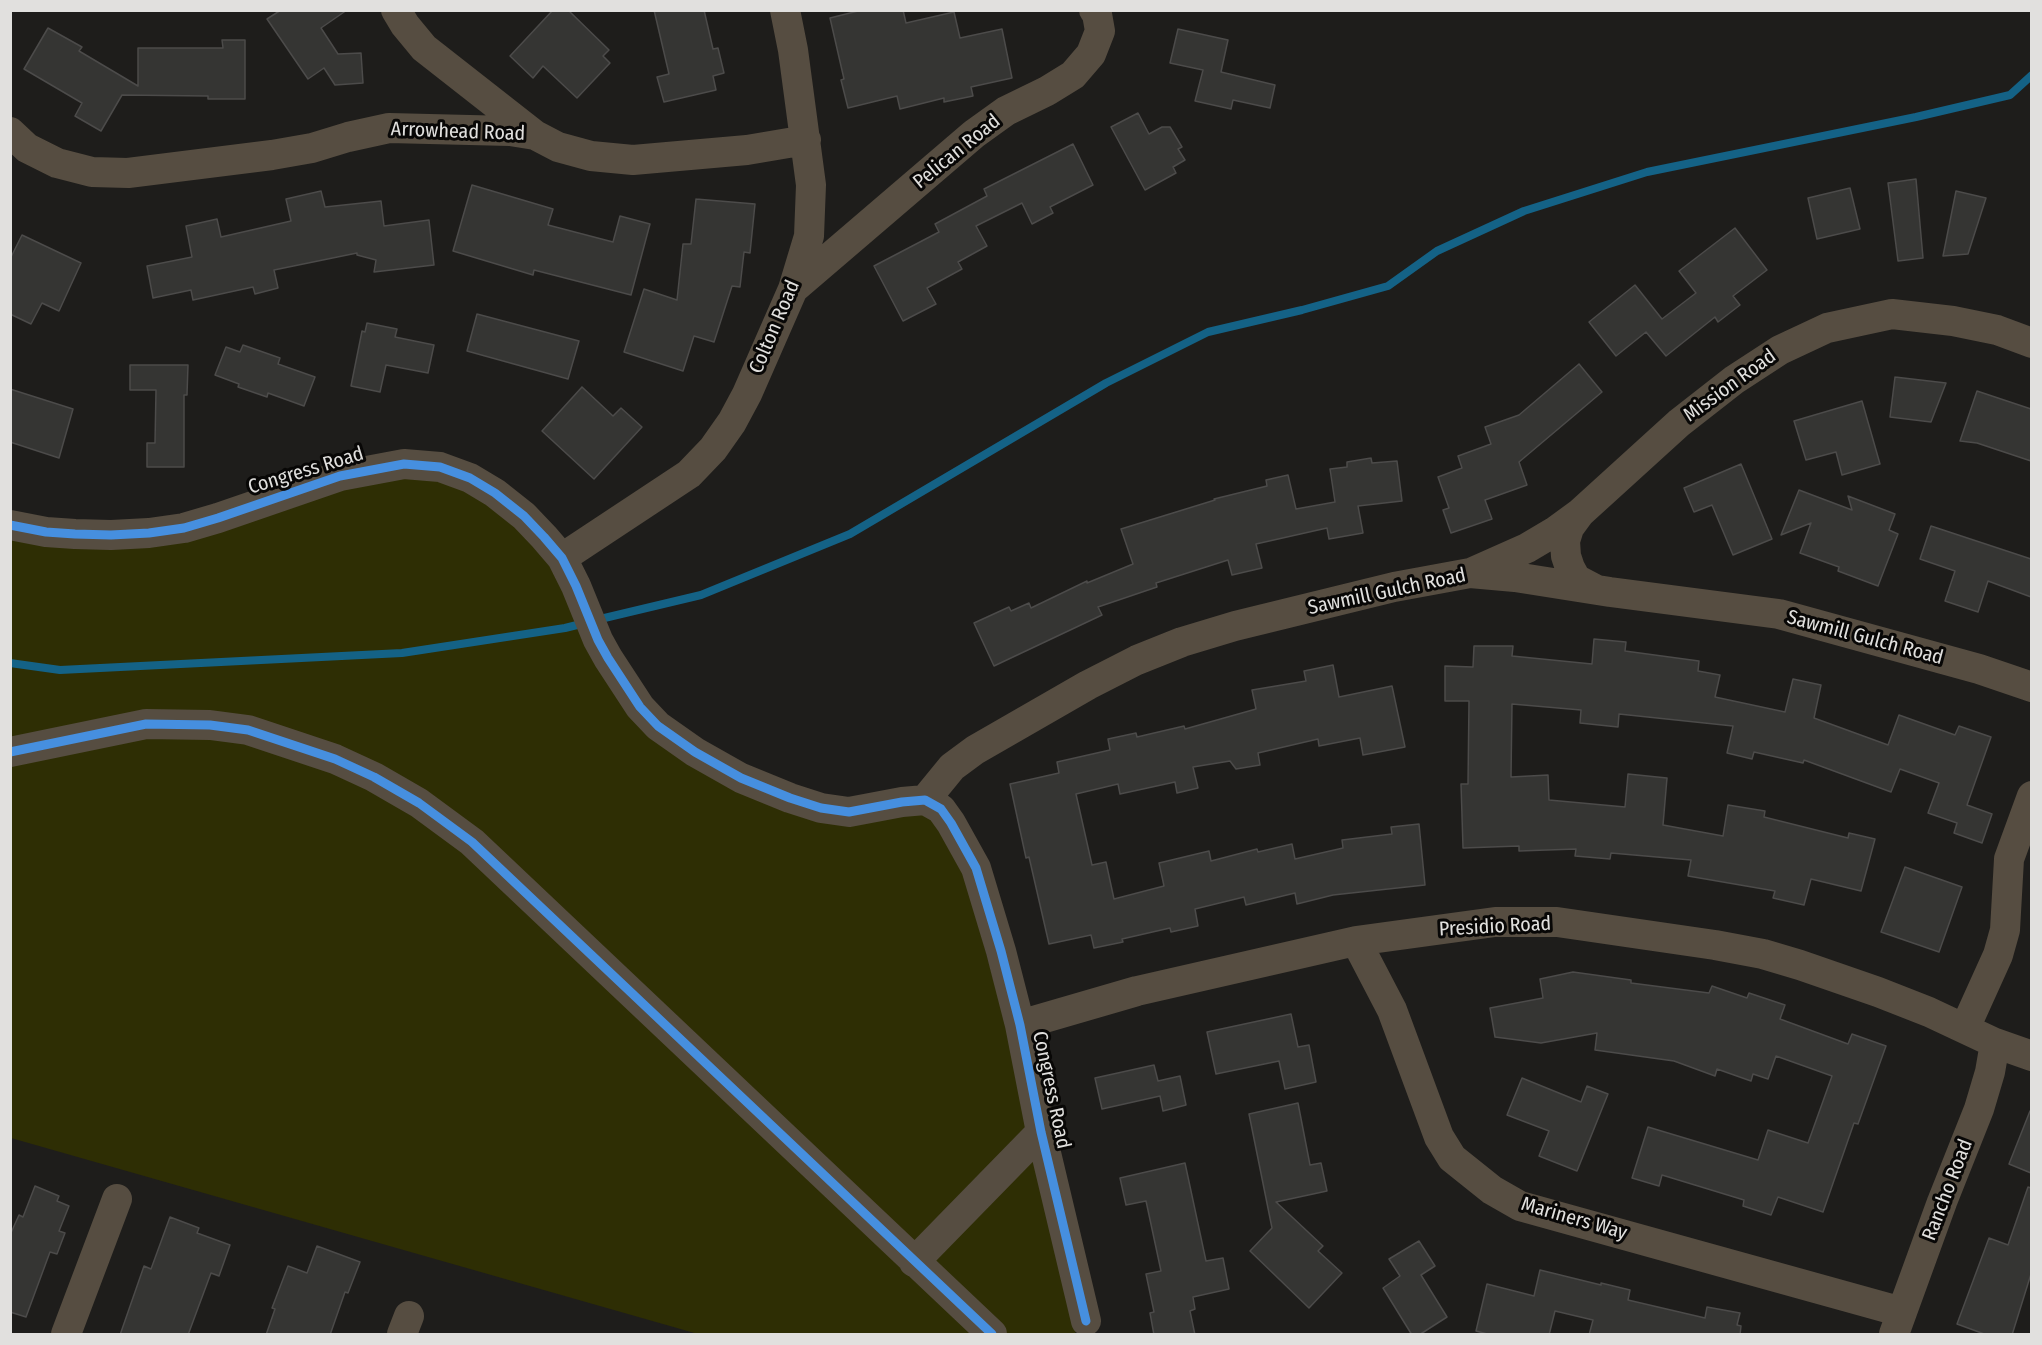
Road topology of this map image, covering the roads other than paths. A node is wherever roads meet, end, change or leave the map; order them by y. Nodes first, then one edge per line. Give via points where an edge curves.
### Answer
1 (396, 10) edge
2 (785, 10) edge
3 (1094, 10) edge
4 (10, 132) edge
5 (535, 135) junction
6 (806, 140) junction
7 (793, 289) junction
8 (2031, 343) edge
9 (1580, 513) junction
10 (10, 525) edge
11 (562, 558) junction
12 (1470, 573) junction
13 (1597, 590) junction
14 (2031, 687) edge
15 (10, 752) edge
16 (2031, 796) edge
17 (925, 800) junction
18 (1356, 941) junction
19 (1020, 1025) junction
20 (1965, 1028) junction
21 (1995, 1043) junction
22 (2031, 1056) edge
23 (1041, 1132) junction
24 (117, 1199) dead end
25 (914, 1262) junction
26 (1086, 1321) dead end
27 (1898, 1323) edge
28 (66, 1335) edge
29 (992, 1335) edge

1 - 5 street via 424,48
2 - 6 street, Colton Road
3 - 7 street, Pelican Road via 1100,30 1091,54 1073,75 1006,111 974,134
4 - 5 street, Arrowhead Road via 27,148 57,163 92,172 128,172 272,155 389,128
5 - 6 street, Arrowhead Road via 558,147 591,156 633,160 747,150
6 - 7 street, Colton Road via 811,185 809,236
7 - 11 street, Colton Road via 747,394 713,449 689,474
8 - 9 street, Mission Road via 1997,330 1892,314 1827,328 1780,350 1734,380 1679,423
9 - 12 street, Mission Road via 1527,548
9 - 13 street via 1569,528 1566,556 1576,579
10 - 11 street, Congress Road via 46,532 111,536 184,528 340,476 404,464 440,467 470,478 524,516
11 - 17 street, Congress Road via 608,658 640,706 658,726 695,752 741,778 821,808 849,812
12 - 13 street, Sawmill Gulch Road
12 - 17 street, Sawmill Gulch Road via 1394,587 1235,626 1137,660 975,750 952,767
13 - 14 street, Sawmill Gulch Road via 1779,614
15 - 25 street via 146,724 210,725 248,730 295,744 374,777 419,803 472,842
16 - 20 street via 2009,859 2005,930 1998,955
17 - 19 street, Congress Road via 941,809 976,868
18 - 19 street, Presidio Road via 1137,991
18 - 20 street, Presidio Road via 1495,922 1557,922 1628,932 1763,954 1800,964
18 - 27 street, Mariners Way via 1392,1010 1439,1137 1452,1158 1492,1190 1520,1206
19 - 23 street, Congress Road
20 - 21 street, Presidio Road
21 - 22 street, Presidio Road
21 - 27 street, Rancho Road via 1979,1109
23 - 25 street
23 - 26 street, Congress Road
24 - 28 street
25 - 29 street

